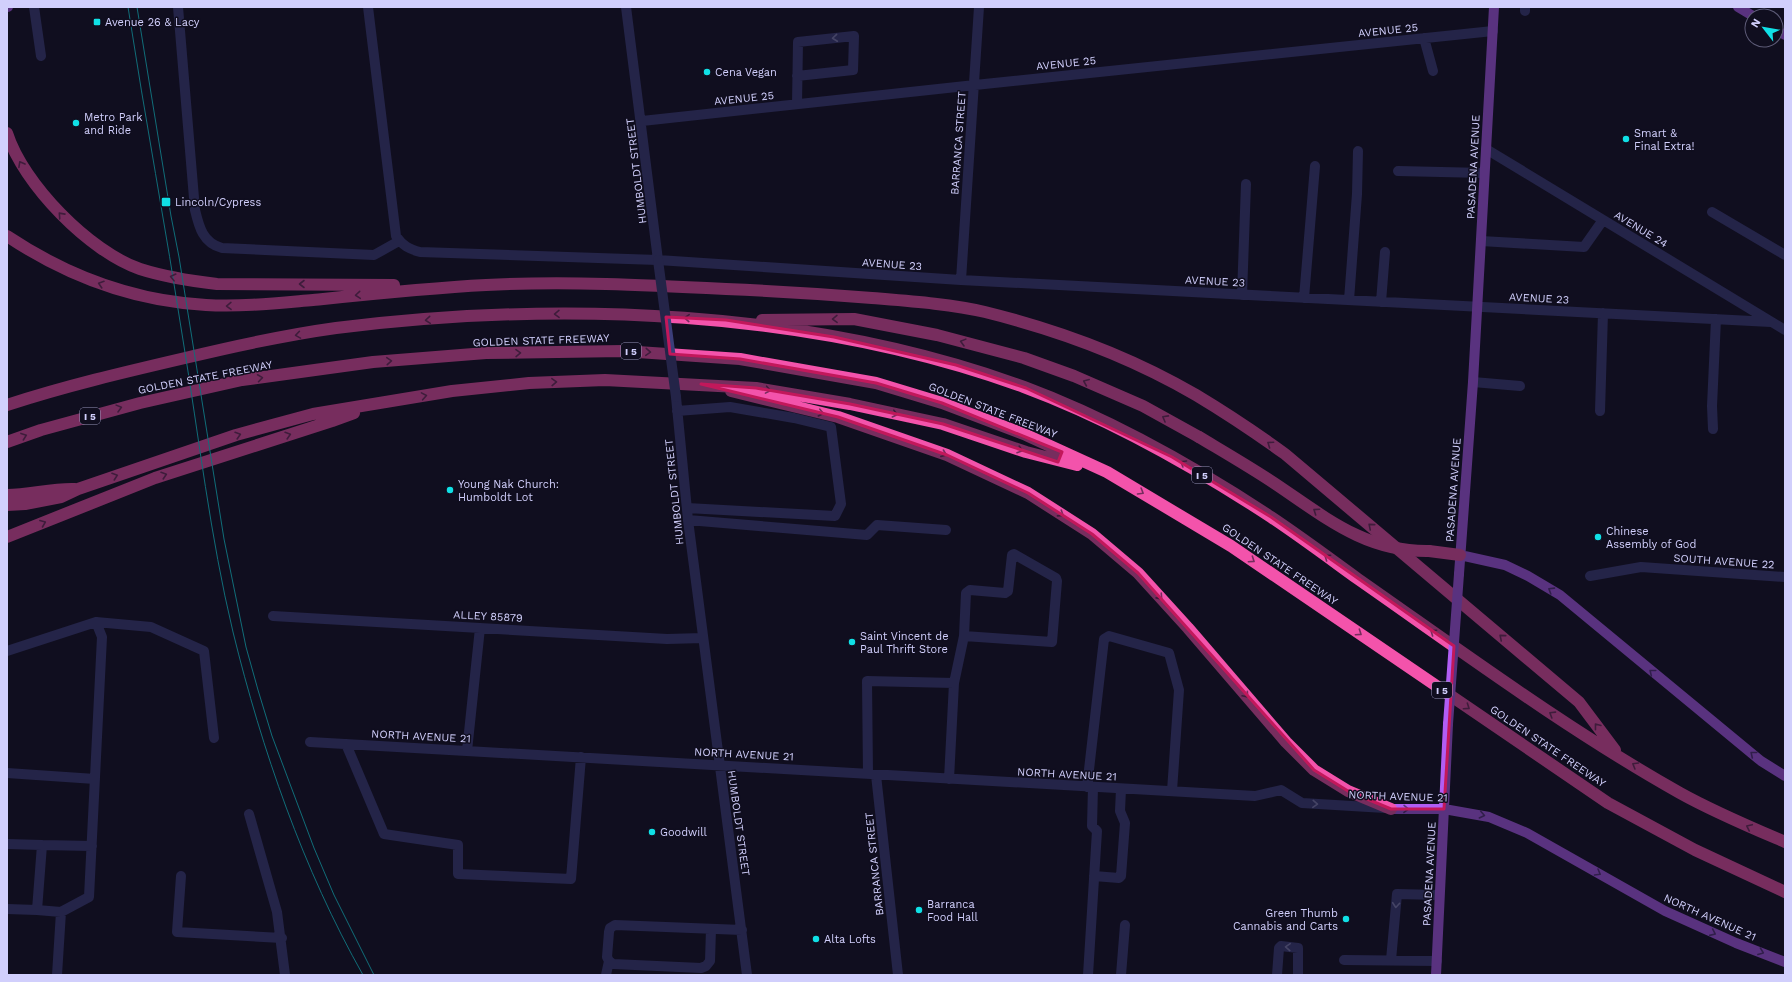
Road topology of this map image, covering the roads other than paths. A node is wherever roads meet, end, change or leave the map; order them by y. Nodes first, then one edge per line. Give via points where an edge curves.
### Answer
1 (34, 7) edge
2 (178, 7) edge
3 (368, 7) edge
4 (626, 7) edge
5 (979, 7) edge
6 (1494, 7) edge
7 (1493, 31) junction
8 (1424, 38) junction
9 (41, 56) dead end
10 (1433, 71) dead end
11 (797, 76) junction
12 (975, 85) junction
13 (796, 104) junction
14 (642, 121) junction
15 (7, 133) edge
16 (1486, 149) junction
17 (1358, 151) dead end
18 (1315, 166) dead end
19 (1398, 171) dead end
20 (1484, 173) junction
21 (1246, 184) dead end
22 (1712, 212) dead end
23 (1603, 220) junction
24 (7, 236) edge
25 (399, 241) junction
26 (1481, 241) junction
27 (1385, 252) dead end
28 (1785, 255) edge
29 (658, 260) junction
30 (961, 280) junction
31 (453, 287) junction
32 (1242, 295) junction
33 (1304, 298) junction
34 (1349, 300) junction
35 (1381, 302) junction
36 (1477, 307) junction
37 (1603, 313) junction
38 (1716, 319) junction
39 (726, 320) junction
40 (1771, 322) junction
41 (1785, 330) edge
42 (1473, 382) junction
43 (701, 384) junction
44 (1520, 386) dead end
45 (7, 405) edge
46 (372, 405) junction
47 (677, 411) junction
48 (1600, 411) dead end
49 (1713, 429) dead end
50 (7, 442) edge
51 (1107, 472) junction
52 (78, 489) junction
53 (7, 495) edge
54 (7, 505) edge
55 (687, 508) junction
56 (688, 520) junction
57 (946, 530) dead end
58 (7, 537) edge
59 (1460, 555) junction
60 (1590, 576) dead end
61 (1785, 577) edge
62 (273, 616) dead end
63 (96, 622) junction
64 (480, 628) junction
65 (964, 636) junction
66 (703, 638) junction
67 (7, 651) edge
68 (954, 683) junction
69 (214, 738) dead end
70 (310, 742) dead end
71 (346, 744) junction
72 (467, 751) junction
73 (581, 757) junction
74 (1620, 757) junction
75 (719, 764) junction
76 (7, 773) edge
77 (872, 774) junction
78 (1785, 776) edge
79 (95, 778) junction
80 (949, 779) junction
81 (1090, 787) junction
82 (1121, 789) junction
83 (1172, 791) junction
84 (1391, 809) junction
85 (1444, 809) junction
86 (248, 814) dead end
87 (1785, 842) edge
88 (7, 844) edge
89 (42, 845) junction
90 (92, 846) junction
91 (181, 876) dead end
92 (1094, 876) junction
93 (1785, 892) edge
94 (1439, 895) junction
95 (7, 909) edge
96 (37, 910) junction
97 (61, 912) junction
98 (1125, 925) dead end
99 (711, 929) junction
100 (742, 930) junction
101 (282, 938) junction
102 (1344, 960) dead end
103 (1391, 960) junction
104 (609, 961) junction
105 (1437, 961) junction
106 (1785, 962) edge
107 (57, 975) edge
108 (285, 975) edge
109 (606, 975) edge
110 (747, 975) edge
111 (898, 975) edge
112 (1088, 975) edge
113 (1121, 975) edge
114 (1276, 975) edge
115 (1298, 975) edge
116 (1436, 975) edge

1 - 9 street
2 - 25 street via 195,210 200,230 205,237 215,246 222,248 374,255
3 - 25 street via 394,221
4 - 14 street, HUMBOLDT STREET
5 - 12 street, BARRANCA STREET
6 - 7 main road, PASADENA AVENUE
7 - 8 street, AVENUE 25
7 - 16 main road, PASADENA AVENUE
8 - 10 street
8 - 12 street, AVENUE 25
11 -> 11 street via 853,70 854,36 798,42
11 - 13 street
12 - 13 street, AVENUE 25
12 - 30 street, BARRANCA STREET
13 - 14 street, AVENUE 25
14 - 29 street, HUMBOLDT STREET
31 -> 15 highway via 217,284 191,281 139,268 99,248 65,218 23,167
16 - 20 main road, PASADENA AVENUE
16 - 23 street, AVENUE 24
17 - 34 street
18 - 33 street
19 - 20 street
20 - 26 main road, PASADENA AVENUE
21 - 32 street
22 - 28 street
23 - 26 street via 1584,247
23 - 40 street, AVENUE 24
31 -> 24 highway via 260,304 202,305 139,295 92,281 47,261
25 - 29 street, AVENUE 23 via 410,250 420,252
26 - 36 main road, PASADENA AVENUE
27 - 35 street
29 - 30 street, AVENUE 23
29 - 47 street, HUMBOLDT STREET, bridge
30 - 32 street, AVENUE 23
74 -> 31 highway via 1578,702 1285,454 1194,394 1122,358 1055,333 982,312 906,301 791,292 591,283
32 - 33 street, AVENUE 23
33 - 34 street, AVENUE 23
34 - 35 street, AVENUE 23
35 - 36 street, AVENUE 23
36 - 37 street, AVENUE 23
36 - 42 main road, PASADENA AVENUE
37 - 38 street, AVENUE 23
37 - 48 street
38 - 40 street, AVENUE 23
38 - 49 street
39 -> 45 highway, GOLDEN STATE FREEWAY / I 5 via 596,314 514,315 336,328 250,343 139,368
59 -> 39 highway, bridge via 1393,549 1370,542 1341,528 1273,482 1143,406 1074,376 1024,358 937,335 854,319
74 -> 39 highway, GOLDEN STATE FREEWAY / I 5 via 1534,702 1271,517 1172,457 1096,418 1026,388 956,365 891,348
40 - 41 street, AVENUE 24
42 - 44 street
42 - 59 main road, PASADENA AVENUE
46 -> 43 highway via 452,391 528,383 605,380
43 -> 51 highway via 756,388 857,405 942,424 1026,452
43 -> 84 highway via 838,417 947,455 1028,493 1092,534 1138,573 1286,742 1314,770 1348,791
52 -> 46 highway via 244,433 313,414
58 -> 46 highway via 155,478 332,421
47 - 55 street, HUMBOLDT STREET
47 - 55 street via 730,408 794,418 831,427 841,504 835,516
50 -> 51 highway, GOLDEN STATE FREEWAY / I 5 via 41,430 177,393 242,380 373,362 486,353 623,350 740,359 876,383 942,403 1019,432
51 -> 93 highway, GOLDEN STATE FREEWAY / I 5 via 1231,546 1608,803 1695,850
52 - 53 highway via 59,488
52 - 54 highway via 61,498
55 - 56 street, HUMBOLDT STREET
56 - 57 street via 867,535 877,526
56 - 66 street, HUMBOLDT STREET
78 -> 59 main road via 1761,761 1560,595 1505,565
59 - 85 main road, PASADENA AVENUE, bridge
60 - 61 street, SOUTH AVENUE 22 via 1640,567
62 - 64 street, ALLEY 85879
63 - 67 street
63 - 69 street via 151,626 204,652
63 - 79 street via 102,637
64 - 66 street, ALLEY 85879 via 667,639
64 - 72 street
65 - 65 street via 1052,642 1056,578 1012,555 1006,592 970,590 966,593
65 - 68 street
66 - 75 street, HUMBOLDT STREET
68 - 77 street, BARRANCA STREET via 867,681
68 - 80 street
70 - 71 street, NORTH AVENUE 21
71 - 72 street, NORTH AVENUE 21
71 - 73 street via 384,834 458,845 458,874 571,879
72 - 73 street, NORTH AVENUE 21
73 - 75 street, NORTH AVENUE 21
87 -> 74 highway, GOLDEN STATE FREEWAY / I 5 via 1683,794
75 - 77 street, NORTH AVENUE 21
75 - 100 street, HUMBOLDT STREET
76 - 79 street
77 - 80 street, NORTH AVENUE 21
77 - 111 street, BARRANCA STREET
79 - 90 street
80 - 81 street, NORTH AVENUE 21
81 - 82 street, NORTH AVENUE 21
81 - 83 street via 1104,639 1109,636 1169,653 1179,690
81 - 92 street via 1092,826 1097,831
82 - 83 street, NORTH AVENUE 21
82 - 92 street via 1120,810 1125,823 1121,876
83 -> 84 street, NORTH AVENUE 21 via 1255,796 1281,790 1302,803
84 -> 85 main road, NORTH AVENUE 21
85 - 94 main road, PASADENA AVENUE
85 -> 106 main road, NORTH AVENUE 21 via 1489,817 1527,833 1665,911
86 - 101 street via 277,912
88 - 89 street
89 - 90 street
89 - 96 street
90 - 97 street via 89,897
91 - 101 street via 177,932
92 - 112 street
94 -> 103 street via 1397,894
94 - 105 main road, PASADENA AVENUE
95 - 96 street
96 - 97 street
97 - 107 street
98 - 113 street
99 - 100 street
99 - 104 street via 615,925 609,932
99 - 104 street via 710,961 702,968 620,964
100 - 110 street, HUMBOLDT STREET
101 - 108 street
102 - 103 street
103 - 105 street
104 - 109 street
105 - 116 main road, PASADENA AVENUE
115 -> 114 street via 1298,948 1281,946

